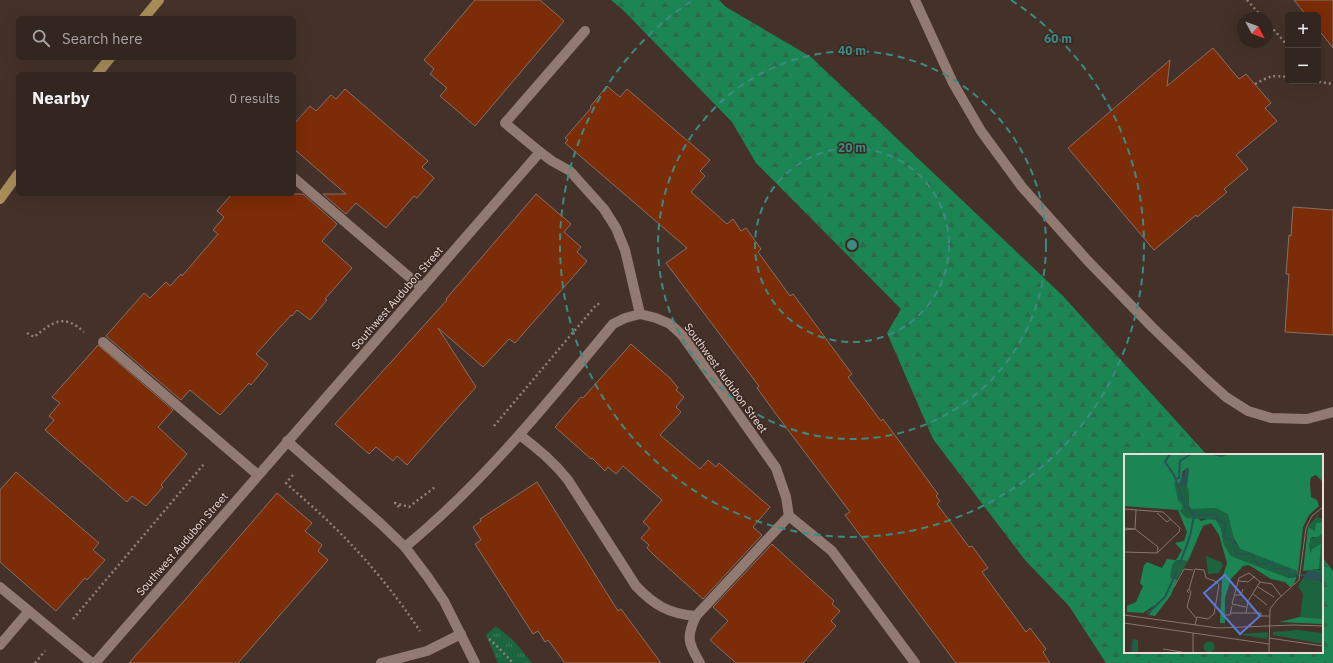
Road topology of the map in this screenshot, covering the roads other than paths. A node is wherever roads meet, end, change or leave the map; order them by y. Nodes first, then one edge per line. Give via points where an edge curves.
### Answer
1 (159, 0) edge
2 (915, 0) edge
3 (146, 16) edge
4 (584, 31) dead end
5 (108, 60) edge
6 (99, 72) edge
7 (540, 152) junction
8 (16, 177) edge
9 (296, 180) edge
10 (0, 199) edge
11 (422, 288) junction
12 (640, 314) junction
13 (103, 342) dead end
14 (1333, 412) edge
15 (520, 435) junction
16 (287, 441) junction
17 (258, 475) junction
18 (789, 516) junction
19 (405, 547) junction
20 (0, 587) edge
21 (29, 611) junction
22 (696, 616) junction
23 (461, 634) junction
24 (0, 646) edge
25 (92, 663) edge
26 (95, 663) edge
27 (381, 663) edge
28 (476, 663) edge
29 (700, 663) edge
30 (915, 663) edge

1 - 3 main road
2 - 14 street via 953,83 981,131 1027,193 1152,327 1206,380 1248,411 1271,418 1307,418
4 - 7 street via 505,123
5 - 6 main road
7 - 11 street, Southwest Audubon Street
7 - 12 street via 570,171 604,209 616,228 625,250
8 - 10 main road
9 - 11 street
11 - 16 street, Southwest Audubon Street
12 - 15 street via 613,324
12 - 18 street, Southwest Audubon Street via 670,324 682,335 776,468 782,482
13 - 17 street
15 - 19 street via 436,521
15 - 22 street via 550,459 568,480 636,586 647,597 669,611
16 - 17 street, Southwest Audubon Street
16 - 19 street
17 - 26 street, Southwest Audubon Street
18 - 22 street
18 - 30 street via 832,552
19 - 23 street via 444,601
20 - 21 street
21 - 24 street
21 - 25 street
22 - 29 street via 689,638 691,648
23 - 27 street via 427,651
23 - 28 street

